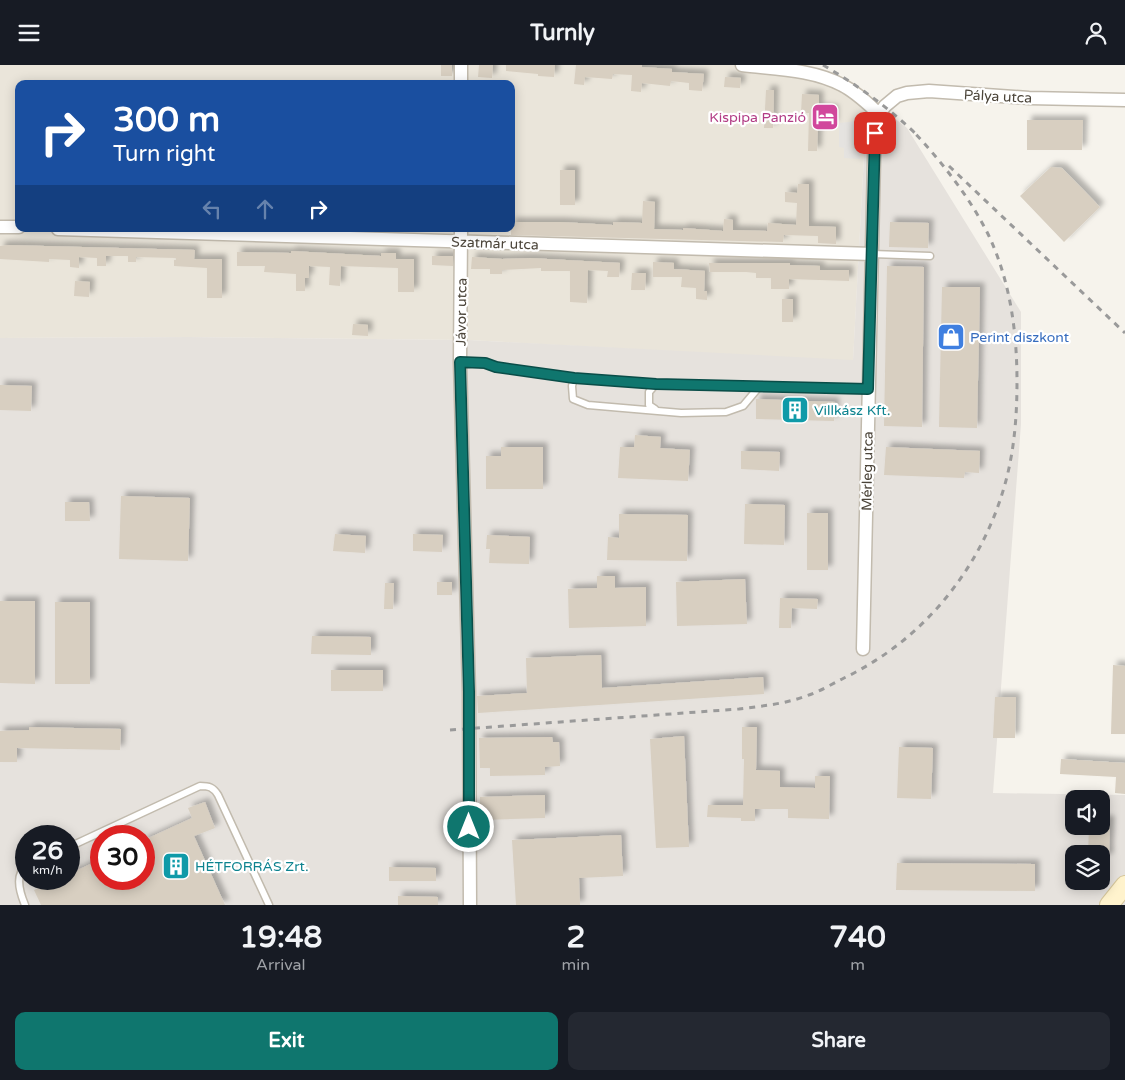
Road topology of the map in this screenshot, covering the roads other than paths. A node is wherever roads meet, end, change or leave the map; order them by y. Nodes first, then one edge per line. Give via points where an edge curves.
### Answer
1 (461, 65) edge
2 (742, 65) edge
3 (461, 80) edge
4 (1125, 101) edge
5 (879, 113) junction
6 (0, 227) edge
7 (15, 227) edge
8 (151, 232) edge
9 (461, 232) edge
10 (461, 242) junction
11 (872, 255) junction
12 (930, 256) dead end
13 (460, 362) junction
14 (574, 378) junction
15 (656, 384) junction
16 (759, 387) junction
17 (868, 389) junction
18 (658, 411) junction
19 (863, 649) dead end
20 (80, 842) edge
21 (1125, 885) edge
22 (21, 890) edge
23 (25, 905) edge
24 (269, 905) edge
25 (470, 905) edge
26 (1109, 905) edge

1 - 3 street
2 - 5 street via 827,79 852,91
4 - 5 street, Pálya utca via 916,91 897,96
5 - 11 street, Mérleg utca via 875,133
6 - 7 street
8 - 10 street, Szatmár utca
9 - 10 street, Jávor utca
10 - 11 street, Szatmár utca
10 - 13 street, Jávor utca
11 - 12 lane
11 - 17 street, Mérleg utca
13 - 14 lane
13 - 25 street, Jávor utca via 469,692
14 - 15 lane
14 - 18 lane via 573,399 588,405
15 - 16 lane
15 - 18 lane via 649,392 649,405
16 - 17 lane
16 - 18 lane via 743,406 726,413
17 - 19 street, Mérleg utca
20 - 24 lane via 200,786 213,788
21 - 26 street
22 - 23 lane

